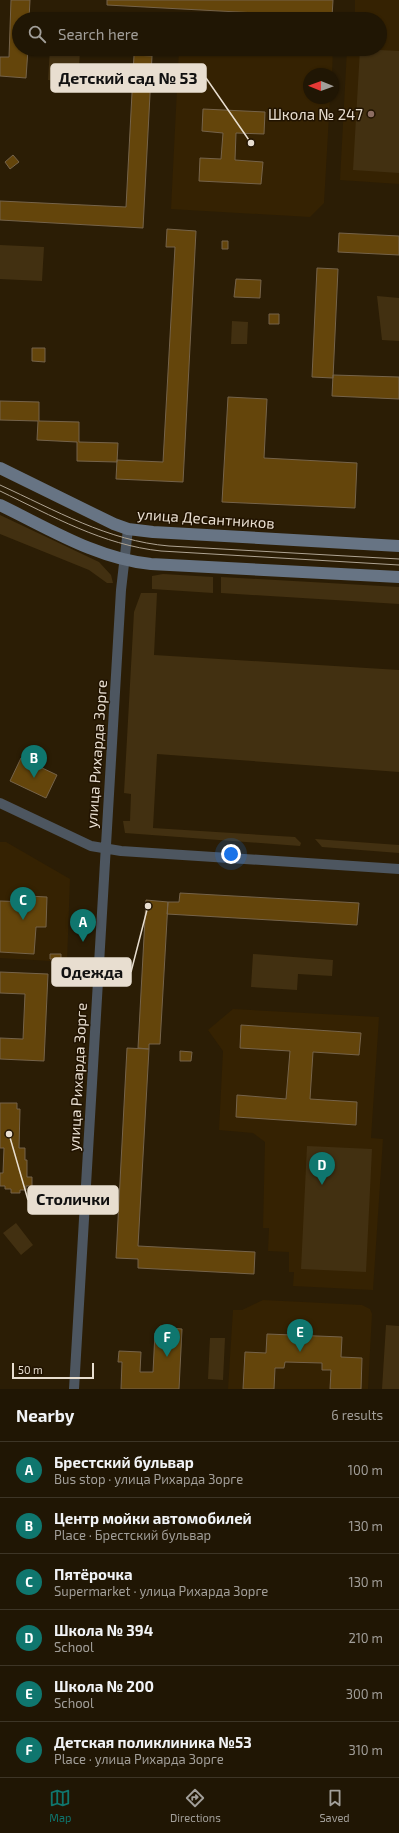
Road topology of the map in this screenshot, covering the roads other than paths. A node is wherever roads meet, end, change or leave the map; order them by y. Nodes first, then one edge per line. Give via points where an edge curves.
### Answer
1 (0, 468) edge
2 (0, 505) edge
3 (128, 528) junction
4 (399, 546) edge
5 (124, 560) junction
6 (399, 577) edge
7 (0, 803) edge
8 (105, 849) junction
9 (399, 869) edge
10 (74, 1389) edge

1 - 3 street, улица Десантников
2 - 5 street via 94,550
3 - 4 street, улица Десантников via 153,532
3 - 5 street, улица Рихарда Зорге
5 - 6 street via 151,564
5 - 8 street, улица Рихарда Зорге
7 - 8 street via 91,846
8 - 9 street
8 - 10 street, улица Рихарда Зорге

